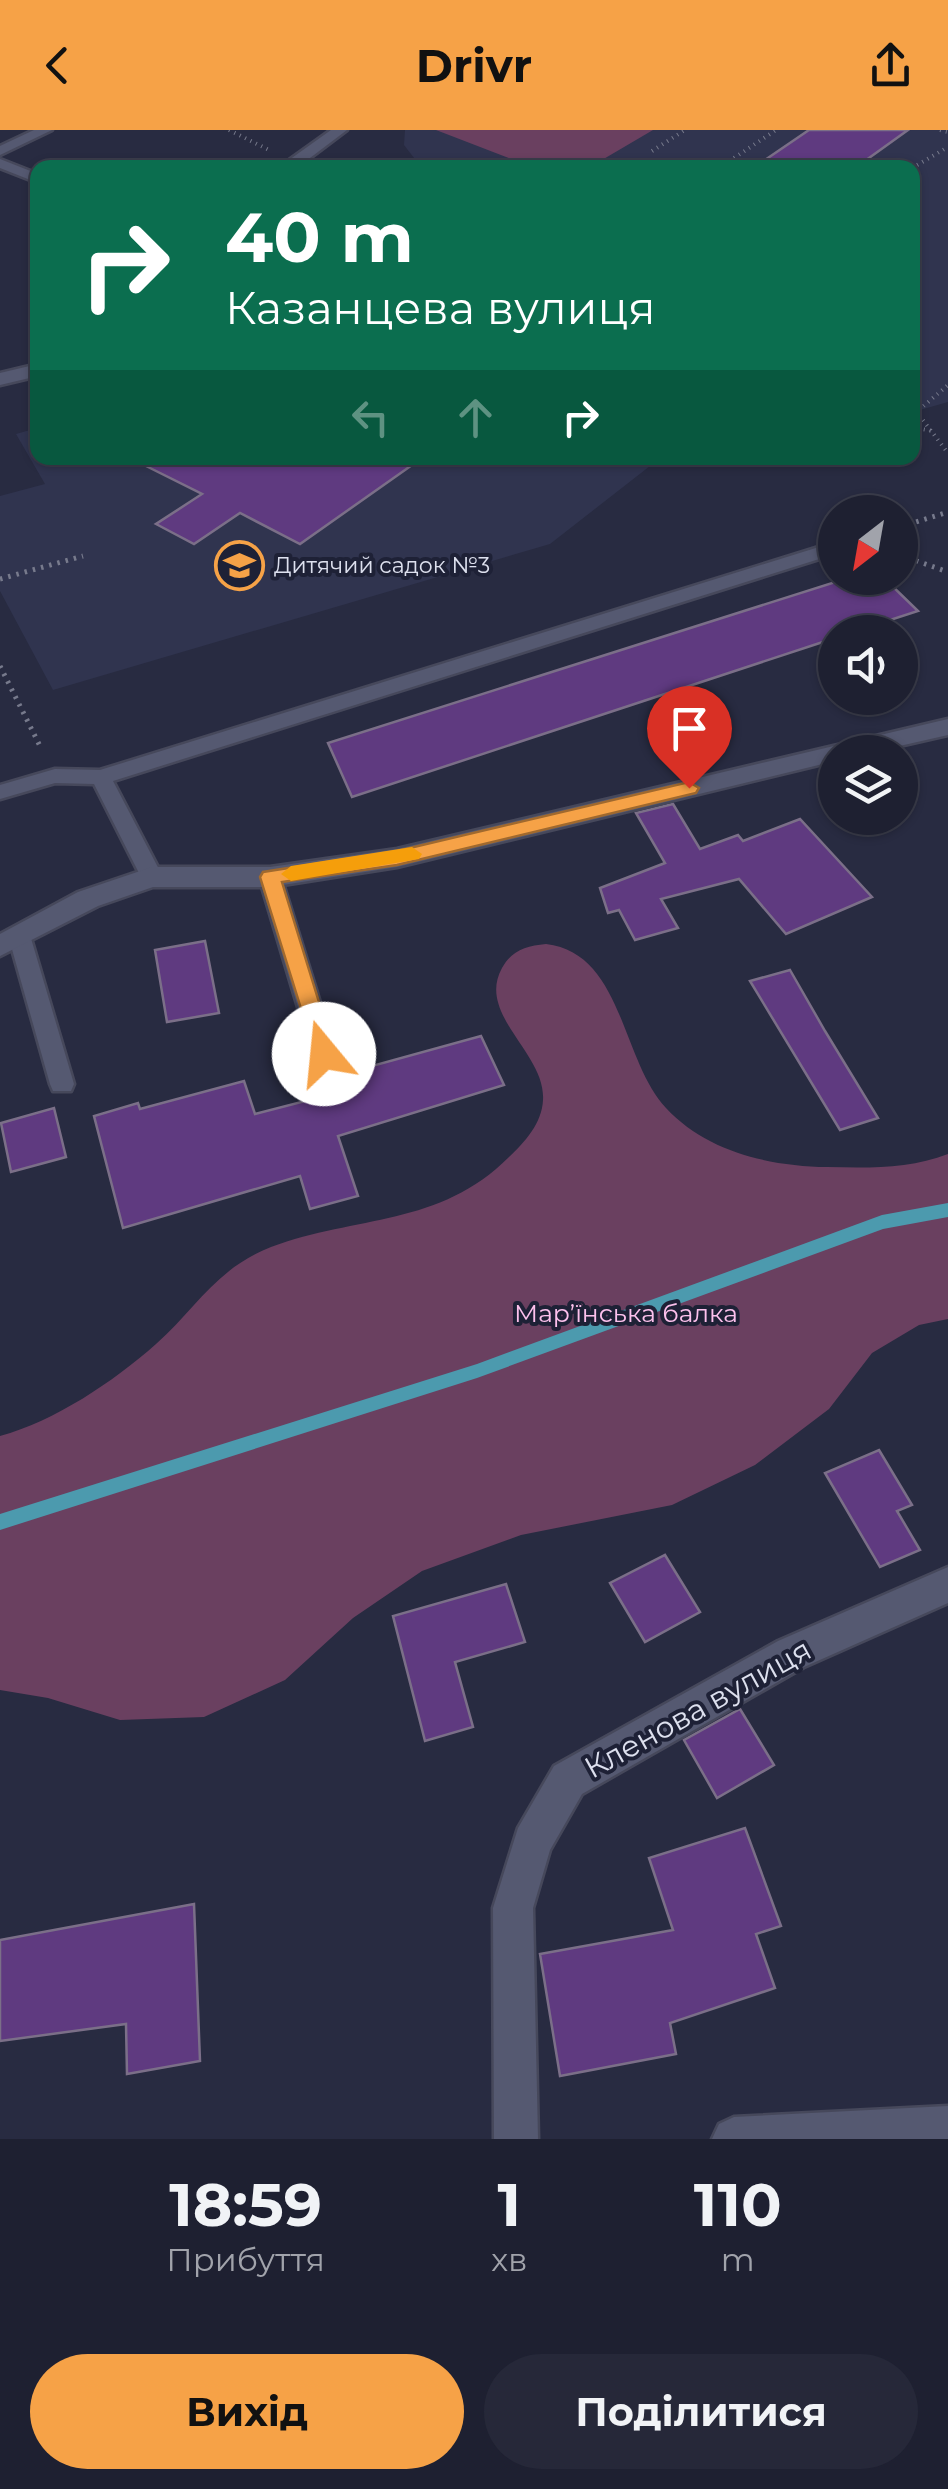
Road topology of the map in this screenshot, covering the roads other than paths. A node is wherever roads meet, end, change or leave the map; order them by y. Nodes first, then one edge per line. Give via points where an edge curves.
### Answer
1 (45, 130) edge
2 (340, 130) edge
3 (0, 152) edge
4 (302, 160) edge
5 (0, 163) edge
6 (30, 176) edge
7 (30, 372) edge
8 (0, 379) edge
9 (818, 553) edge
10 (948, 726) edge
11 (911, 735) edge
12 (818, 758) edge
13 (101, 776) junction
14 (0, 792) edge
15 (152, 877) junction
16 (270, 877) junction
17 (10, 941) edge
18 (324, 1054) dead end
19 (62, 1084) dead end
20 (948, 1586) edge
21 (948, 2128) edge
22 (516, 2139) edge
23 (734, 2139) edge

1 - 3 lane
2 - 4 lane
5 - 6 lane
7 - 8 street
9 - 13 lane
10 - 11 street
12 - 16 street via 397,858
13 - 14 lane via 55,776
13 - 15 lane
15 - 16 street
15 - 17 street via 88,898
16 - 18 lane
17 - 19 lane
20 - 22 street, Кленова вулиця via 791,1654 568,1780 532,1842 513,1908
21 - 23 street

